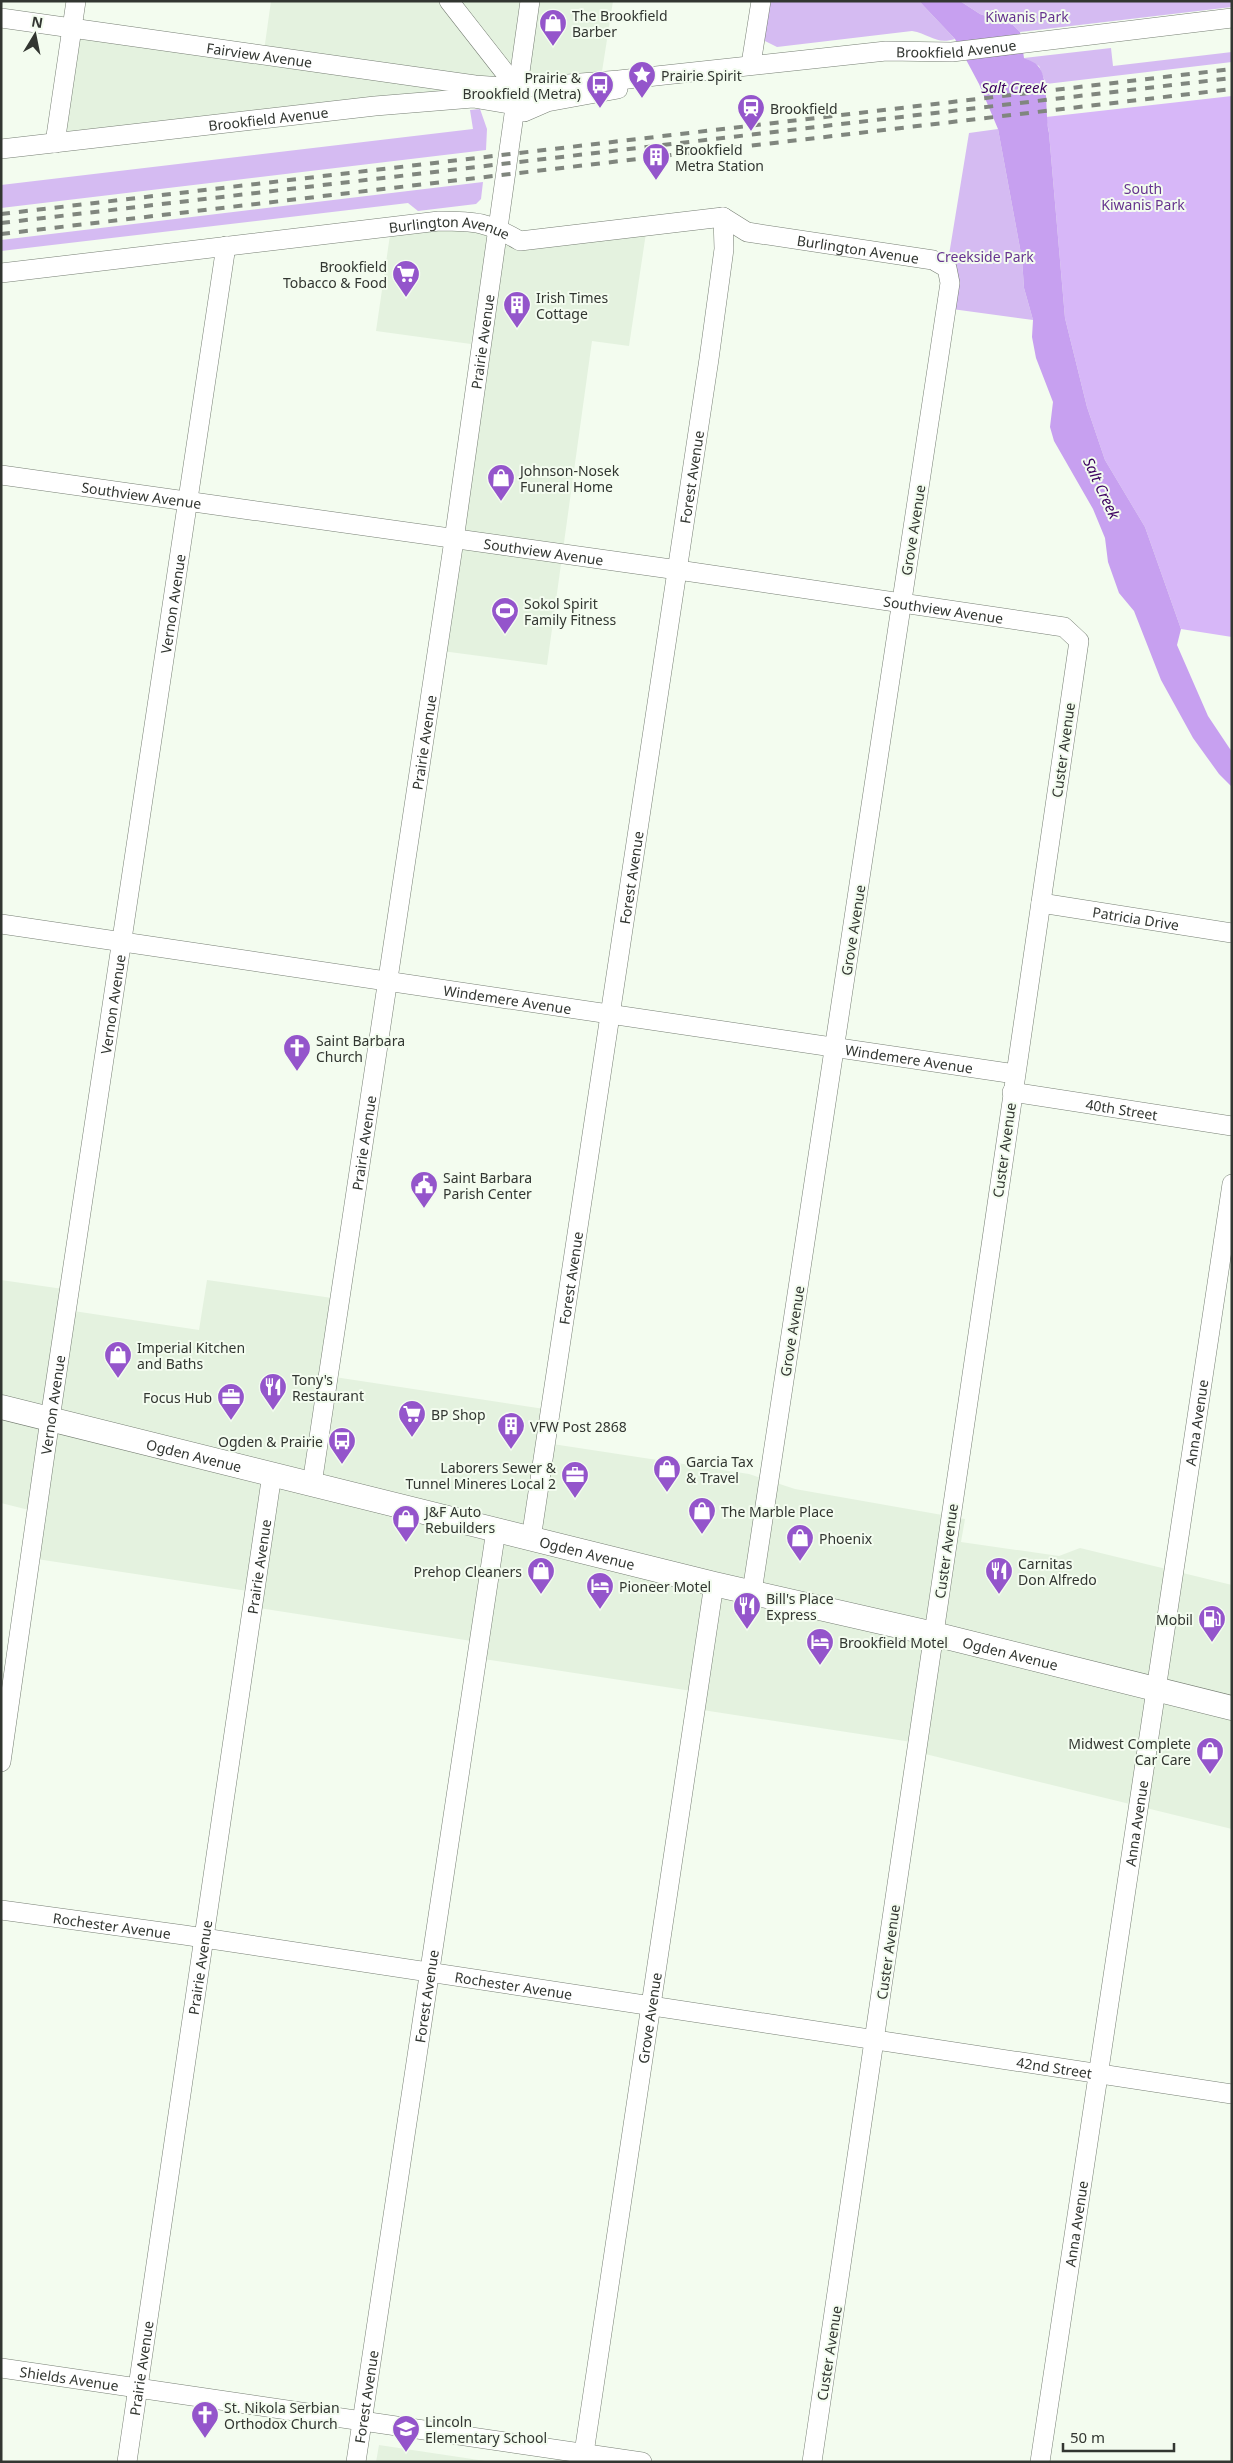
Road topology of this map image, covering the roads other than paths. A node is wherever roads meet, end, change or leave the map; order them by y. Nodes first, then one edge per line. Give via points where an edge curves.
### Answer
1 (76, 1) edge
2 (449, 1) edge
3 (530, 1) edge
4 (761, 1) edge
5 (1, 18) edge
6 (1232, 18) edge
7 (72, 29) junction
8 (751, 64) junction
9 (680, 73) junction
10 (515, 104) junction
11 (55, 143) junction
12 (1, 150) edge
13 (723, 217) junction
14 (499, 228) junction
15 (226, 246) junction
16 (947, 268) joint
17 (1, 273) edge
18 (1, 475) edge
19 (188, 501) junction
20 (454, 540) junction
21 (678, 570) junction
22 (902, 603) junction
23 (1079, 641) joint
24 (1041, 903) junction
25 (1, 924) edge
26 (1232, 932) edge
27 (122, 942) junction
28 (388, 980) junction
29 (611, 1012) junction
30 (835, 1046) junction
31 (1013, 1083) junction
32 (1232, 1126) edge
33 (1232, 1184) edge
34 (1, 1407) edge
35 (50, 1419) junction
36 (272, 1474) junction
37 (312, 1484) junction
38 (496, 1530) junction
39 (531, 1539) junction
40 (714, 1584) junction
41 (752, 1592) junction
42 (934, 1634) junction
43 (1155, 1689) junction
44 (1232, 1708) edge
45 (1, 1762) edge
46 (1, 1910) edge
47 (204, 1938) junction
48 (429, 1972) junction
49 (652, 2005) junction
50 (876, 2039) junction
51 (1099, 2074) junction
52 (1232, 2094) edge
53 (1, 2368) edge
54 (138, 2387) junction
55 (363, 2421) junction
56 (584, 2452) junction
57 (127, 2462) edge
58 (356, 2462) edge
59 (642, 2462) edge
60 (812, 2462) edge
61 (1040, 2462) edge

1 - 7 street
2 - 10 street
3 - 10 street, Prairie Avenue
4 - 8 street
5 - 7 street, Fairview Avenue
6 - 8 street, Brookfield Avenue via 952,52 886,50
7 - 10 street, Fairview Avenue via 476,85
7 - 11 street
8 - 9 street, Brookfield Avenue
9 - 10 street, Brookfield Avenue
9 - 10 street, Brookfield Avenue via 535,106
10 - 11 street, Brookfield Avenue via 473,98 375,106
10 - 14 street, Prairie Avenue
11 - 12 street, Brookfield Avenue
13 - 14 street, Burlington Avenue via 520,241
13 - 16 street, Burlington Avenue via 747,232 933,260
13 - 21 street, Forest Avenue via 724,249
14 - 15 street, Burlington Avenue via 474,221 439,221
14 - 20 street, Prairie Avenue
15 - 17 street, Burlington Avenue
15 - 19 street, Vernon Avenue
16 - 22 street, Grove Avenue via 950,283
18 - 19 street, Southview Avenue
19 - 20 street, Southview Avenue
19 - 27 street, Vernon Avenue
20 - 21 street, Southview Avenue
20 - 28 street, Prairie Avenue
21 - 22 street, Southview Avenue
21 - 29 street, Forest Avenue
22 - 23 street, Southview Avenue via 1064,627
22 - 30 street, Grove Avenue
23 - 24 street, Custer Avenue
24 - 26 street, Patricia Drive
24 - 31 street, Custer Avenue
25 - 27 street, Windemere Avenue
27 - 28 street, Windemere Avenue
27 - 35 street, Vernon Avenue
28 - 29 street, Windemere Avenue
28 - 37 street, Prairie Avenue
29 - 30 street, Windemere Avenue
29 - 39 street, Forest Avenue
30 - 31 street, Windemere Avenue
30 - 41 street, Grove Avenue
31 - 32 street, 40th Street
31 - 42 street, Custer Avenue
33 - 43 street, Anna Avenue
34 - 35 main road, Ogden Avenue
35 - 36 main road, Ogden Avenue
35 - 45 street, Vernon Avenue
36 - 37 main road, Ogden Avenue
36 - 47 street, Prairie Avenue
37 - 38 main road, Ogden Avenue
38 - 39 main road, Ogden Avenue
38 - 48 street, Forest Avenue
39 - 40 main road, Ogden Avenue
40 - 41 main road, Ogden Avenue
40 - 49 street, Grove Avenue
41 - 42 main road, Ogden Avenue
42 - 43 main road, Ogden Avenue
42 - 50 street, Custer Avenue
43 - 44 main road, Ogden Avenue
43 - 51 street, Anna Avenue
46 - 47 street, Rochester Avenue
47 - 48 street, Rochester Avenue
47 - 54 street, Prairie Avenue
48 - 49 street, Rochester Avenue
48 - 55 street, Forest Avenue
49 - 50 street, Rochester Avenue
49 - 56 street, Grove Avenue
50 - 51 street, 42nd Street
50 - 60 street, Custer Avenue
51 - 52 street, 42nd Street
51 - 61 street, Anna Avenue
53 - 54 street, Shields Avenue
54 - 55 street, Shields Avenue
54 - 57 street, Prairie Avenue
55 - 56 street, Shields Avenue
55 - 58 street, Forest Avenue
56 - 59 street, Shields Avenue

